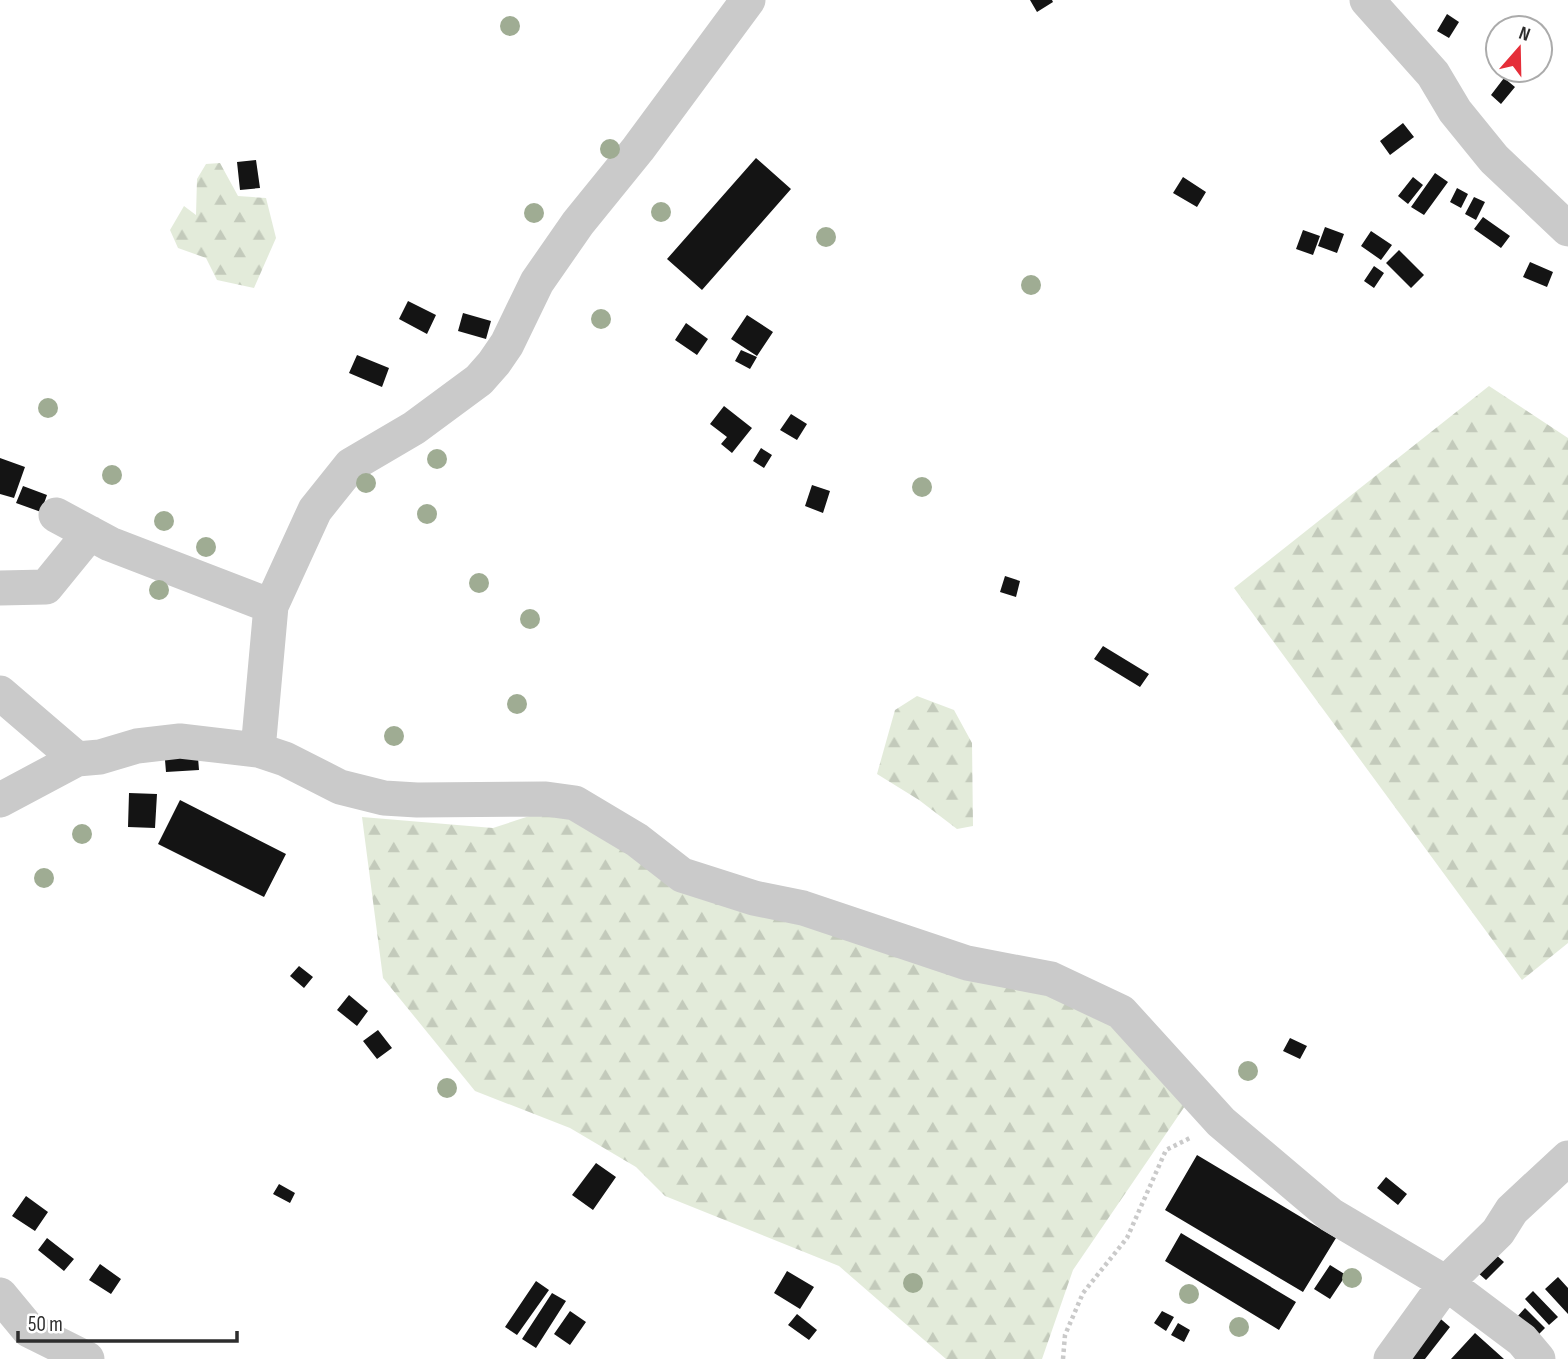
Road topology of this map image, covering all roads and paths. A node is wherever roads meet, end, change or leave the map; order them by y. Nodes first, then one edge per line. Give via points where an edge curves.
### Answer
1 (748, 0) edge
2 (1367, 0) edge
3 (1568, 229) edge
4 (56, 515) dead end
5 (90, 533) junction
6 (0, 588) edge
7 (271, 606) junction
8 (0, 693) edge
9 (258, 750) junction
10 (76, 759) junction
11 (0, 800) edge
12 (1221, 1122) junction
13 (1568, 1158) edge
14 (1446, 1283) junction
15 (0, 1295) edge
16 (87, 1359) edge
17 (1063, 1359) edge
18 (1391, 1359) edge
19 (1538, 1359) edge

1 - 7 street via 571,233 537,282 494,363 479,380 414,428 351,465 315,510
2 - 3 street via 1433,74 1454,111 1494,159
4 - 5 street
5 - 6 street via 46,587
5 - 7 street
7 - 9 street
8 - 10 street
9 - 10 street via 180,741
9 - 12 street via 340,787 384,798 575,803 637,840 682,875 803,908 967,963 1051,979 1121,1012
10 - 11 street
12 - 14 street via 1332,1215
12 - 17 path via 1166,1150 1127,1238 1083,1293 1065,1335
13 - 14 street via 1512,1210 1498,1232
14 - 18 street
14 - 19 street via 1522,1340
15 - 16 street via 29,1330

